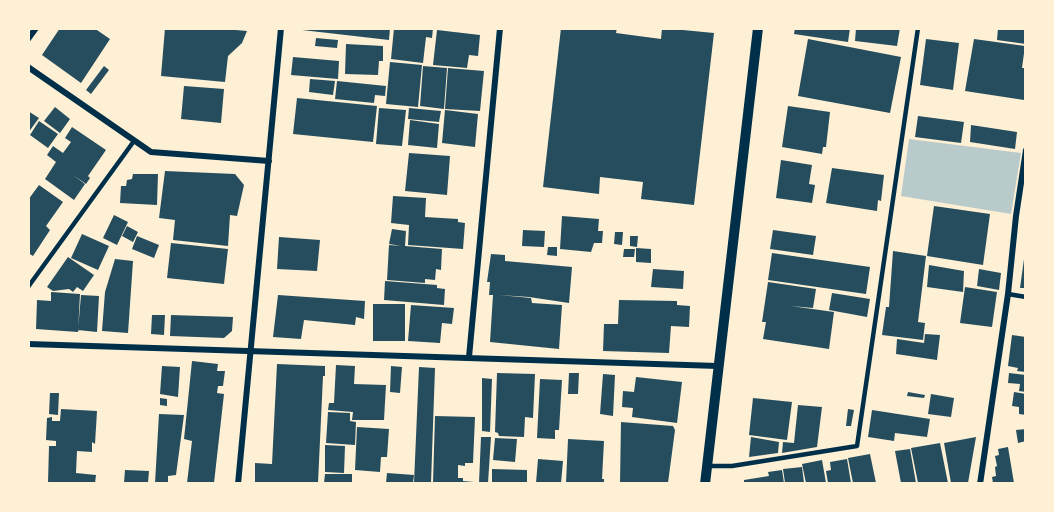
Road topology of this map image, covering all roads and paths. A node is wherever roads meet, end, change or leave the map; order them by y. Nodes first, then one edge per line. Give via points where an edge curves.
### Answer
1 (36, 28) edge
2 (281, 28) edge
3 (500, 28) edge
4 (758, 28) edge
5 (918, 28) edge
6 (28, 39) edge
7 (28, 67) edge
8 (134, 141) junction
9 (1026, 150) edge
10 (269, 161) junction
11 (28, 287) edge
12 (1008, 294) junction
13 (1026, 297) edge
14 (28, 344) edge
15 (250, 351) junction
16 (469, 357) junction
17 (718, 366) junction
18 (707, 466) junction
19 (238, 483) edge
20 (705, 483) edge
21 (980, 483) edge

1 - 6 street
2 - 10 street
3 - 16 street
4 - 17 street
5 - 18 lane via 857,446 732,466
7 - 8 street
8 - 10 street via 151,152
8 - 11 lane
9 - 12 street
10 - 15 street
12 - 13 lane
12 - 21 street
14 - 15 street
15 - 16 street
15 - 19 street
16 - 17 street
17 - 18 street
18 - 20 street

